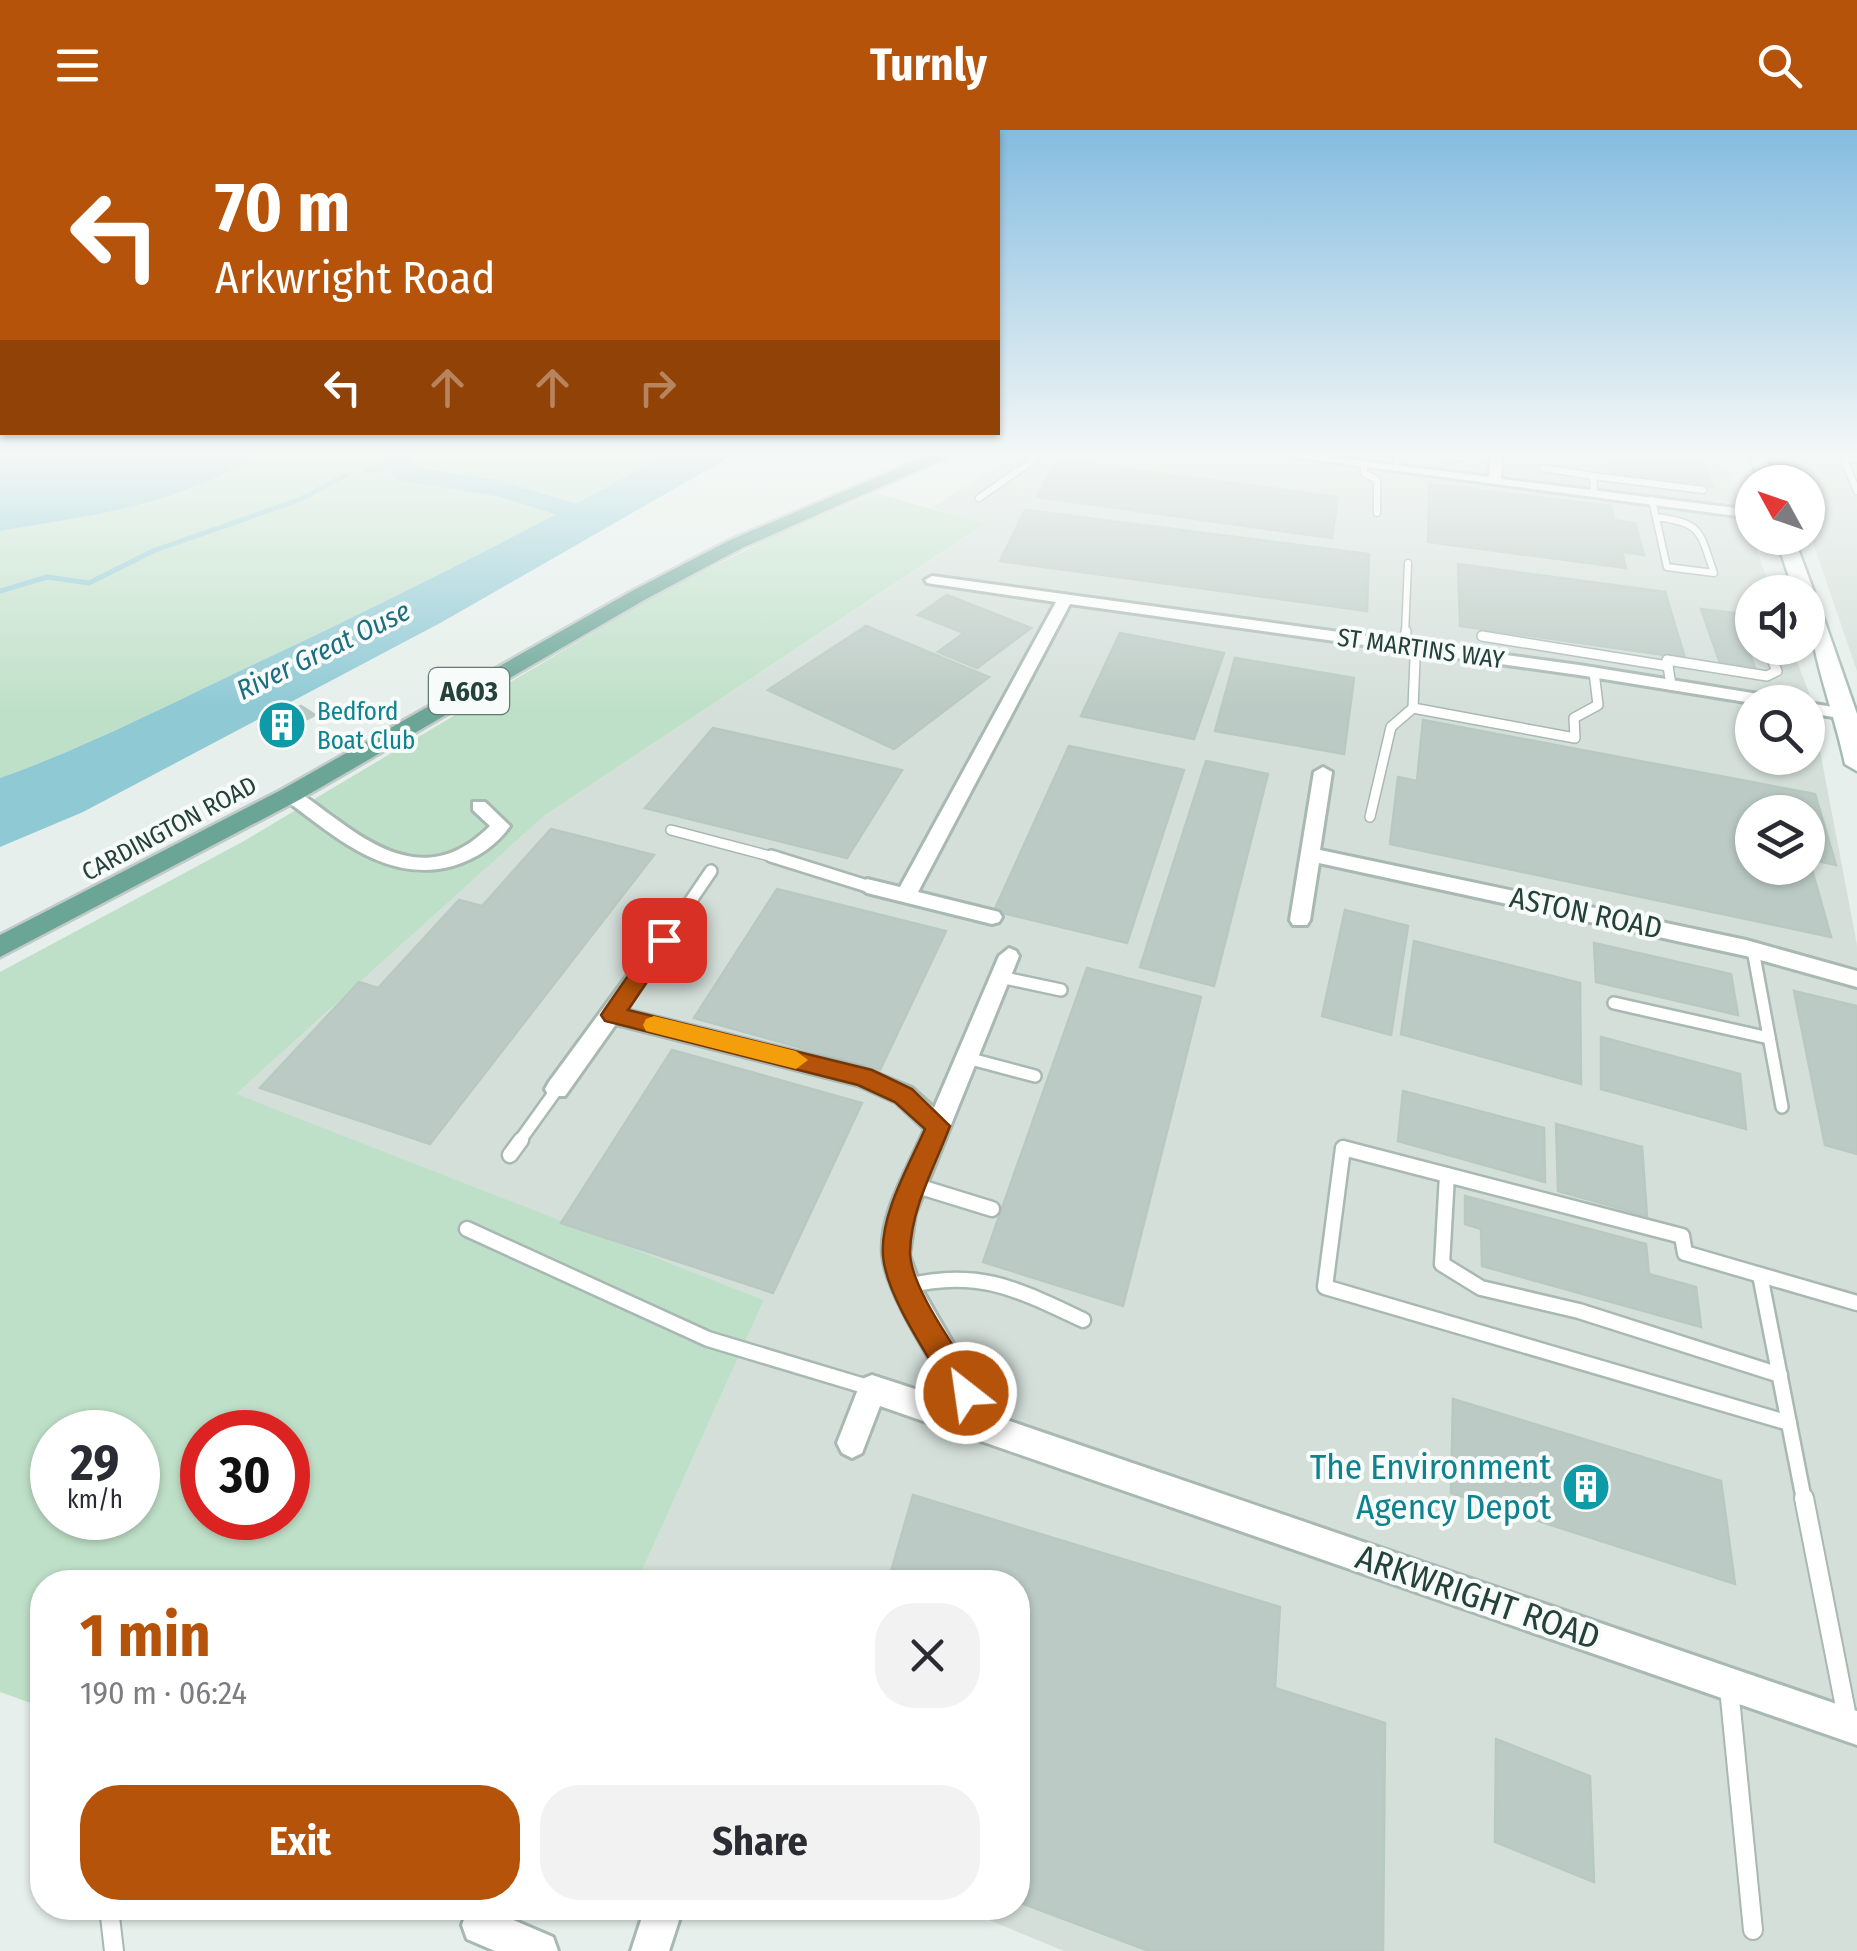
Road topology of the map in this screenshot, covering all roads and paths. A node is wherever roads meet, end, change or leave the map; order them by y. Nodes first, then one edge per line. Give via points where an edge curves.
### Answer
1 (747, 539) edge
2 (1661, 539) edge
3 (1702, 539) edge
4 (1408, 563) dead end
5 (932, 580) dead end
6 (1065, 599) junction
7 (1482, 636) dead end
8 (1410, 652) junction
9 (1825, 652) edge
10 (1774, 665) edge
11 (1668, 666) junction
12 (1594, 672) junction
13 (1670, 685) junction
14 (1735, 695) edge
15 (1412, 708) junction
16 (1825, 711) edge
17 (1846, 714) junction
18 (1857, 764) edge
19 (1323, 772) dead end
20 (290, 795) junction
21 (479, 806) dead end
22 (1370, 817) dead end
23 (671, 830) dead end
24 (1312, 855) junction
25 (712, 872) dead end
26 (867, 886) joint
27 (906, 895) junction
28 (992, 917) dead end
29 (1300, 920) dead end
30 (664, 940) joint
31 (0, 946) edge
32 (1753, 950) junction
33 (1005, 966) joint
34 (1857, 979) edge
35 (1062, 990) dead end
36 (1614, 1003) dead end
37 (612, 1015) junction
38 (1770, 1038) junction
39 (966, 1058) junction
40 (1035, 1076) dead end
41 (557, 1089) joint
42 (1782, 1107) dead end
43 (938, 1126) junction
44 (510, 1155) dead end
45 (1448, 1175) junction
46 (914, 1185) junction
47 (992, 1209) dead end
48 (466, 1229) dead end
49 (1760, 1275) junction
50 (907, 1286) junction
51 (1857, 1303) edge
52 (1083, 1320) dead end
53 (1780, 1375) junction
54 (872, 1389) junction
55 (1789, 1423) junction
56 (985, 1426) junction
57 (852, 1443) dead end
58 (1729, 1684) junction
59 (1853, 1727) edge
60 (110, 1920) edge
61 (660, 1920) edge
62 (481, 1926) dead end
63 (1753, 1930) dead end
64 (114, 1951) edge
65 (539, 1951) edge
66 (650, 1951) edge

1 - 20 main road, CARDINGTON ROAD / A603
2 - 3 lane via 1667,567 1714,573
4 - 8 lane
5 - 6 street, ST MARTINS WAY
6 - 8 street, ST MARTINS WAY
6 - 27 street
7 - 11 lane
8 - 12 street, ST MARTINS WAY
8 - 15 lane
9 - 17 street
10 - 11 lane via 1777,671 1767,676 1666,660
11 - 13 lane
12 - 13 street, ST MARTINS WAY
12 - 15 lane via 1598,705 1574,718 1576,738
13 - 14 street, ST MARTINS WAY
15 - 22 lane via 1391,727
16 - 17 street
17 - 18 street
19 - 24 street
20 - 21 street via 390,864 414,868 441,864 492,838 501,826
20 - 31 main road, CARDINGTON ROAD / A603
23 - 26 lane
24 - 29 street
24 - 32 street, ASTON ROAD
25 - 30 lane
26 - 27 street
27 - 28 street
30 - 37 street
32 - 34 street, ASTON ROAD
32 - 38 lane
33 - 35 lane
33 - 39 street
36 - 38 lane
37 - 41 street
37 - 43 street via 863,1077 904,1096
38 - 42 lane
39 - 40 lane
39 - 43 street
41 - 44 lane
43 - 46 street
45 - 49 lane via 1682,1236 1686,1252
45 - 53 lane via 1442,1264 1481,1288 1579,1311
45 - 55 lane via 1343,1148 1325,1287
46 - 47 lane
46 - 50 street via 896,1256
48 - 54 lane via 708,1339
49 - 51 lane
49 - 53 lane
50 - 52 lane via 984,1276
50 - 56 street
53 - 55 lane
54 - 56 street, ARKWRIGHT ROAD
54 - 57 street
55 - 59 lane
56 - 58 street, ARKWRIGHT ROAD
58 - 59 street, ARKWRIGHT ROAD
58 - 63 lane
60 - 64 lane
61 - 66 street
62 - 65 street

